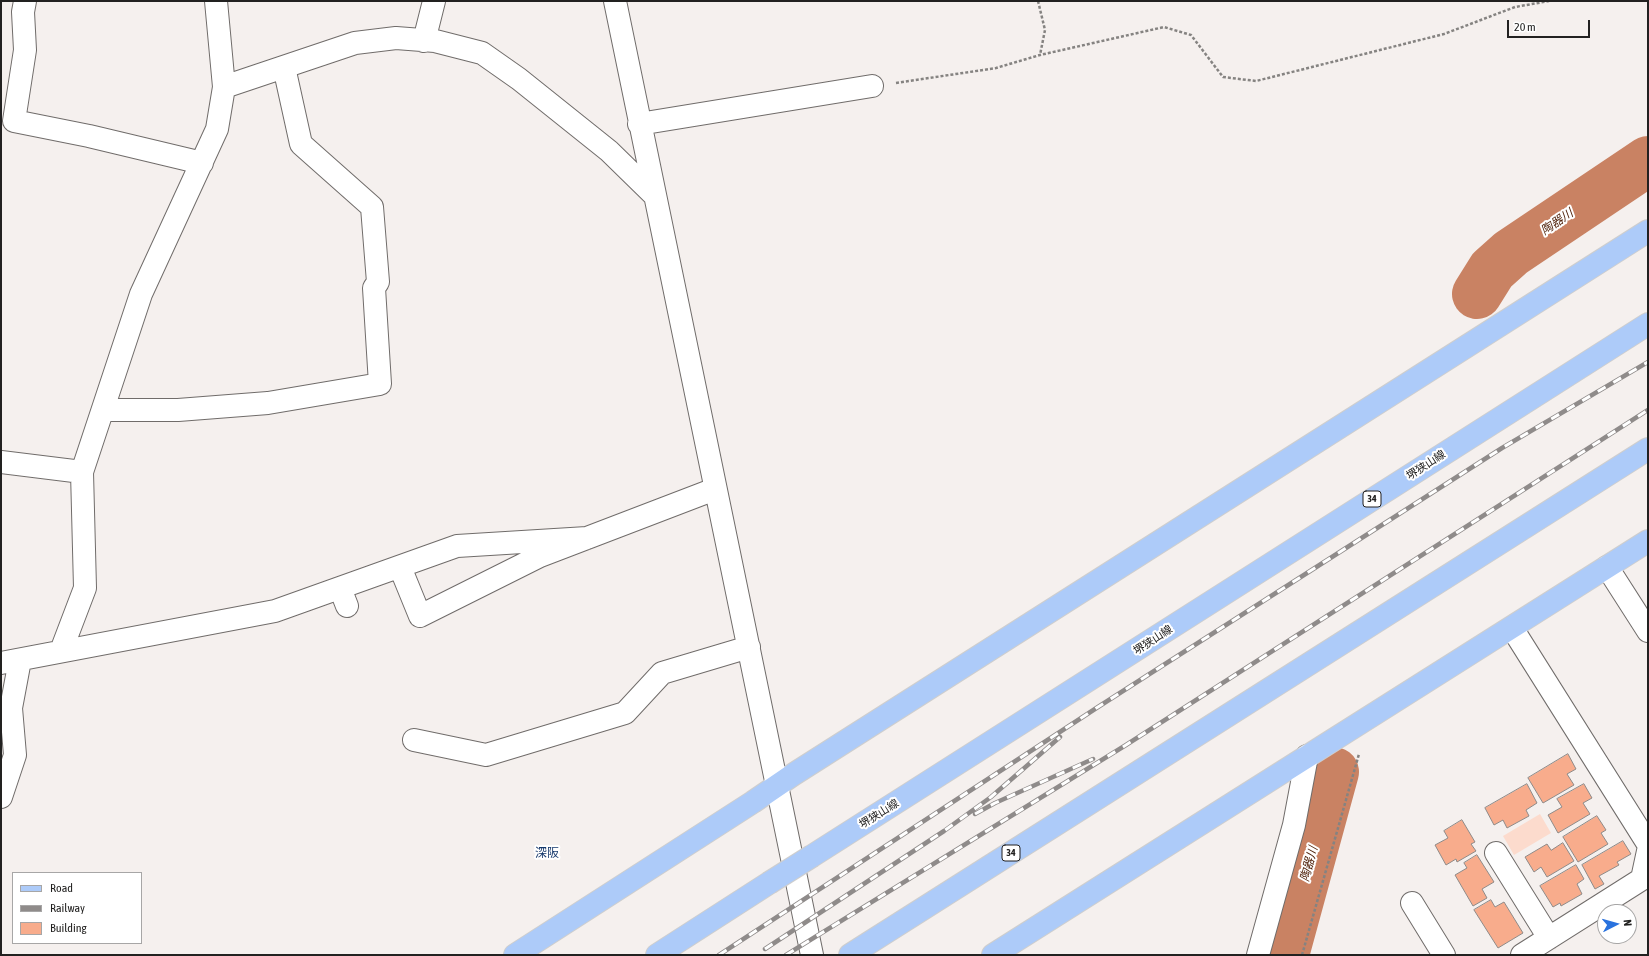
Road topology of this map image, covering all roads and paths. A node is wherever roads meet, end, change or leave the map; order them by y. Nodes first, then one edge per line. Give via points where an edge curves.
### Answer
1 (216, 1) edge
2 (434, 1) edge
3 (615, 1) edge
4 (1038, 1) edge
5 (1549, 1) edge
6 (24, 7) edge
7 (424, 40) junction
8 (1040, 55) junction
9 (284, 67) junction
10 (872, 86) joint
11 (224, 87) junction
12 (639, 124) junction
13 (202, 163) junction
14 (654, 195) junction
15 (1648, 231) edge
16 (1648, 324) edge
17 (103, 410) junction
18 (1648, 449) edge
19 (1, 462) edge
20 (82, 472) junction
21 (714, 489) junction
22 (587, 538) junction
23 (1648, 541) edge
24 (400, 567) junction
25 (1607, 567) junction
26 (1512, 628) junction
27 (1648, 631) edge
28 (749, 647) junction
29 (61, 651) junction
30 (11, 661) edge
31 (414, 740) dead end
32 (1360, 749) dead end
33 (1307, 756) junction
34 (776, 786) junction
35 (1, 797) edge
36 (1648, 844) edge
37 (1648, 851) edge
38 (1496, 853) dead end
39 (1412, 903) dead end
40 (1549, 938) junction
41 (515, 955) edge
42 (657, 955) edge
43 (812, 955) edge
44 (850, 955) edge
45 (993, 955) edge
46 (1258, 955) edge
47 (1302, 955) edge
48 (1444, 955) edge
49 (1522, 955) edge

1 - 11 street
2 - 7 street
3 - 12 street
4 - 8 path via 1046,30
5 - 8 path via 1515,6 1444,34 1256,81 1223,77 1191,35 1164,27
6 - 13 street via 25,50 14,121
7 - 9 street via 396,38 355,43
7 - 14 street via 482,53 609,150
8 - 10 path via 996,68
9 - 11 street
9 - 17 street via 301,144 372,207 378,282 374,288 380,384 268,404 178,410
10 - 12 street
11 - 13 street via 217,129
12 - 14 street
13 - 17 street via 141,294
14 - 21 street
15 - 34 main road
16 - 42 main road, 堺狭山線 / 34, bridge
17 - 20 street
18 - 44 main road, 34
19 - 20 street
20 - 29 street via 85,588
21 - 22 street
21 - 28 street
22 - 24 street via 457,546
22 - 24 street via 540,556 420,616
23 - 25 main road
24 - 29 street via 343,597
25 - 26 main road
25 - 27 street
26 - 33 main road
26 - 36 street
28 - 31 street via 662,673 625,713 486,755
28 - 34 street
29 - 30 street
30 - 35 street via 15,756
32 - 47 path
33 - 45 main road
33 - 46 street via 1294,825
34 - 41 main road
34 - 43 street
37 - 40 street via 1642,879
38 - 40 street
39 - 48 street
40 - 49 street

